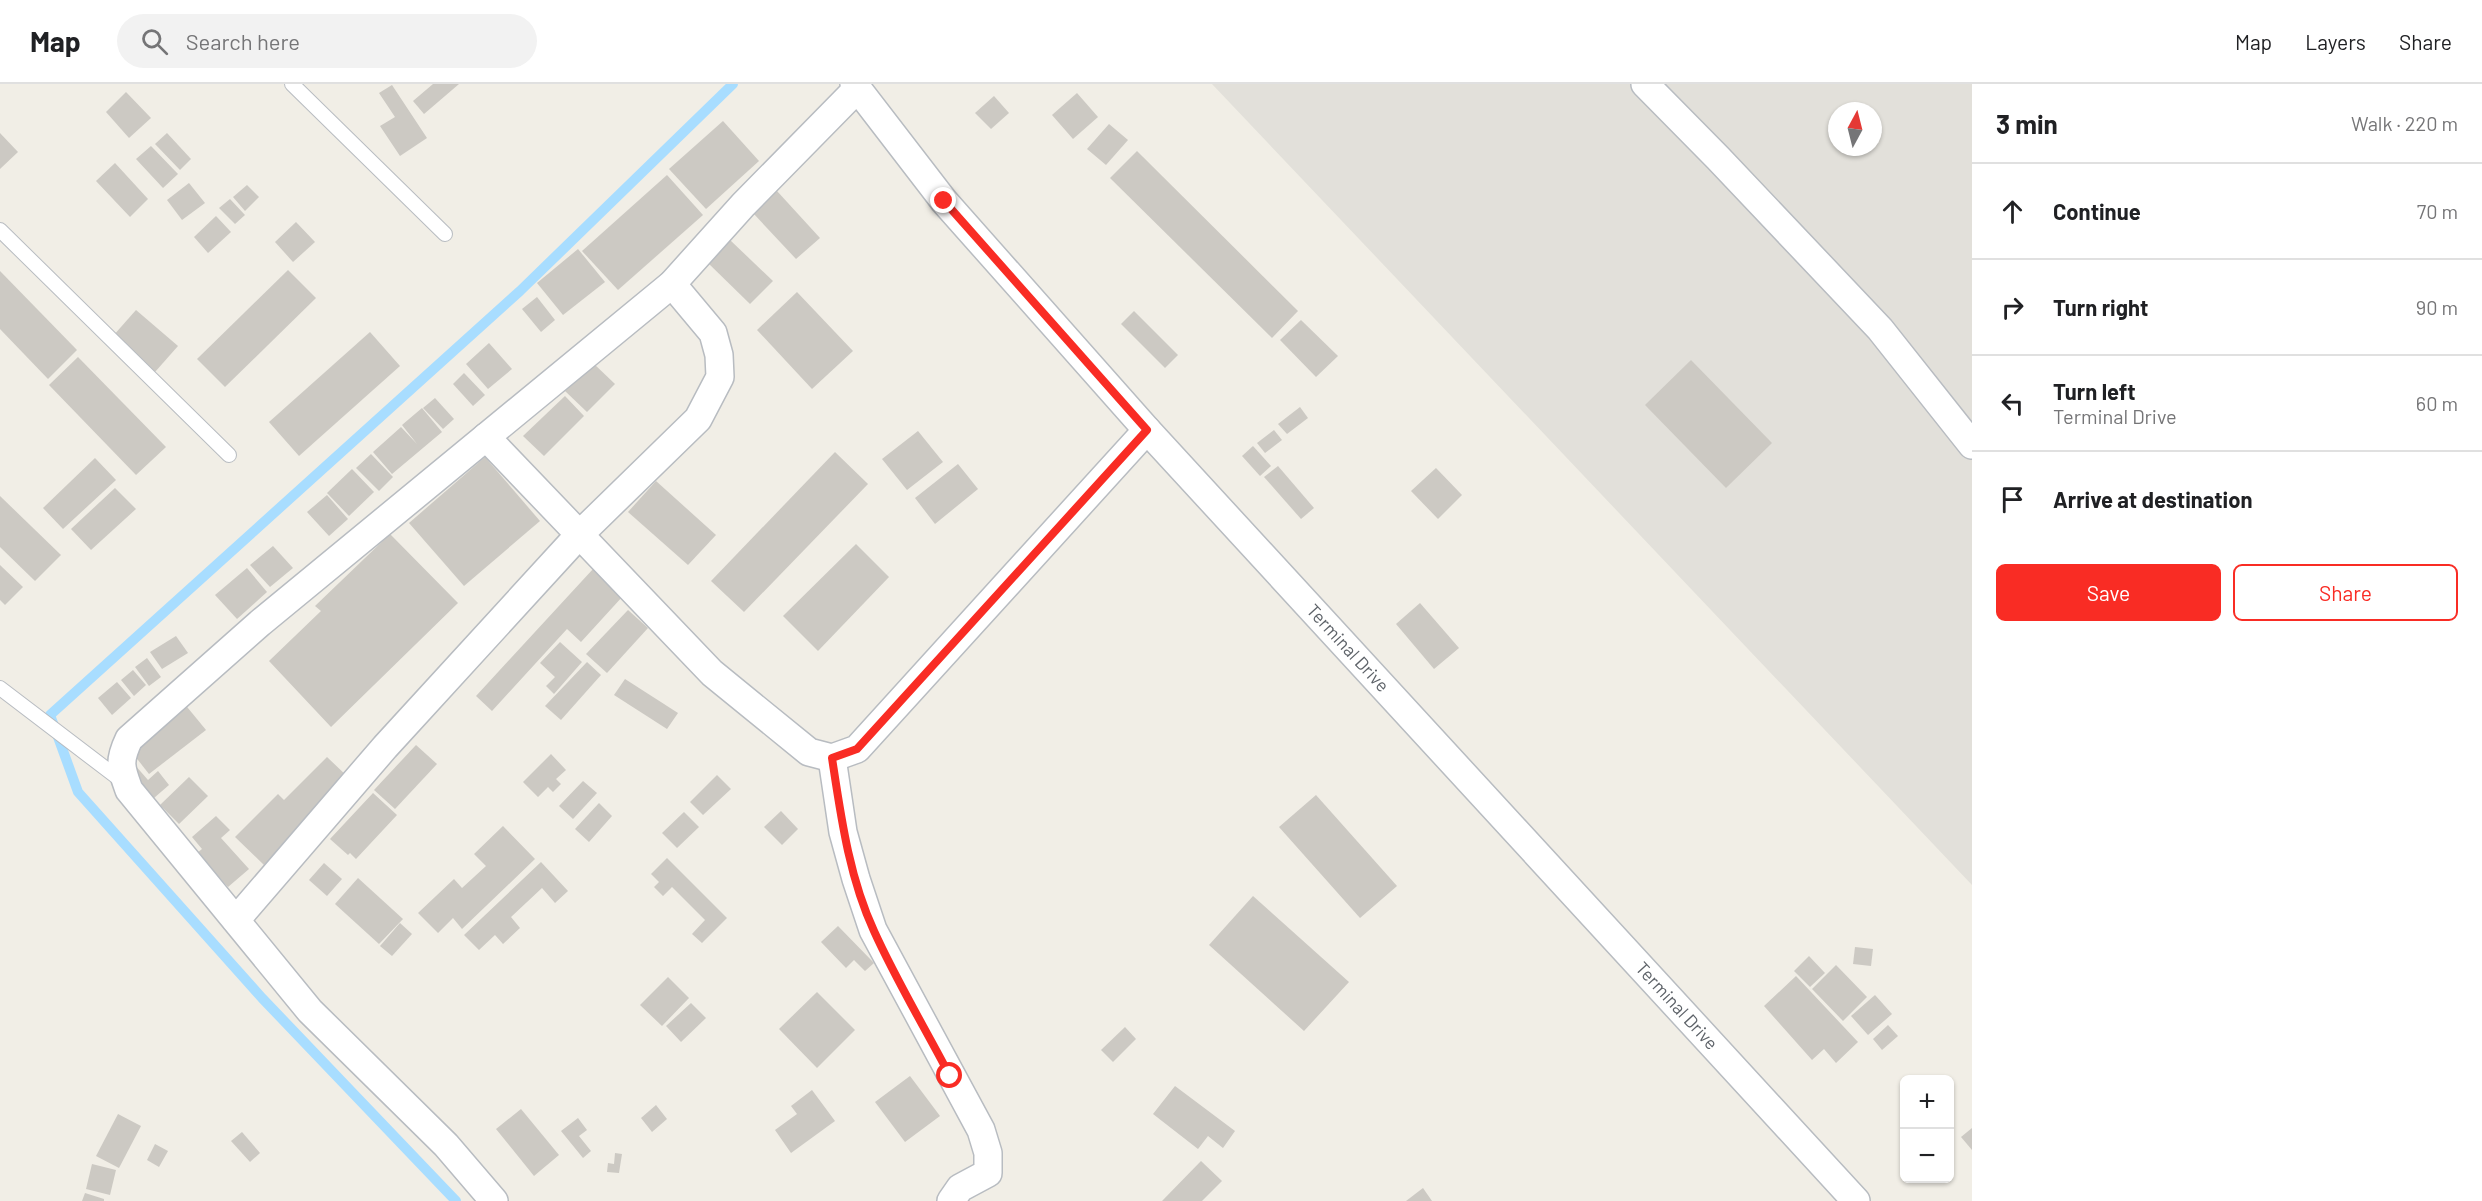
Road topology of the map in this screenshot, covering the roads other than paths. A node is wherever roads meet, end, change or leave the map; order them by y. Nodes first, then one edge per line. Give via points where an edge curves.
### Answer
1 (292, 84) edge
2 (1645, 84) edge
3 (855, 86) edge
4 (0, 230) edge
5 (445, 234) dead end
6 (672, 284) junction
7 (1147, 430) junction
8 (486, 437) junction
9 (1972, 445) edge
10 (229, 455) dead end
11 (579, 535) junction
12 (0, 688) edge
13 (832, 758) junction
14 (127, 784) junction
15 (236, 920) junction
16 (494, 1201) edge
17 (951, 1201) edge
18 (1856, 1201) edge

1 - 5 lane
2 - 9 street via 1880,329
3 - 6 street
3 - 7 street, Terminal Drive via 944,201
4 - 10 lane
6 - 8 street
6 - 11 street via 713,333 720,377 698,419
7 - 13 street via 857,749
7 - 18 street, Terminal Drive
8 - 11 street
8 - 14 street via 260,623 129,740 121,769
11 - 13 street via 712,674 808,752
11 - 15 street via 384,747
12 - 14 lane
13 - 17 street via 843,832 873,930 981,1130 988,1153 988,1173 960,1188
14 - 15 street
15 - 16 street via 310,1011 446,1145

